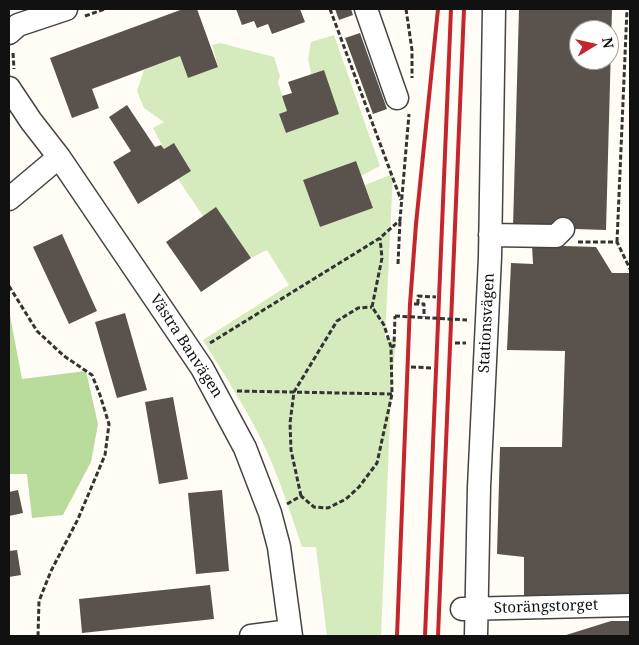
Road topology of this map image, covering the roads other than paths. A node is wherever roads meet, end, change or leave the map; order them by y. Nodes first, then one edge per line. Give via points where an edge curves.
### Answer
1 (66, 9) edge
2 (366, 9) edge
3 (494, 9) edge
4 (12, 24) edge
5 (9, 88) edge
6 (403, 102) road end
7 (59, 157) junction
8 (9, 199) edge
9 (563, 229) dead end
10 (490, 235) junction
11 (630, 605) edge
12 (469, 609) junction
13 (290, 634) edge
14 (251, 636) edge
15 (476, 636) edge

1 - 4 street
2 - 6 street
3 - 10 street, Stationsvägen
5 - 7 street, Västra Banvägen
7 - 8 street
7 - 13 street, Västra Banvägen via 193,354 246,448 279,547
9 - 10 street via 556,236
10 - 12 street, Stationsvägen via 479,477
11 - 12 street, Storängstorget
12 - 15 street, Stationsvägen
13 - 14 street

